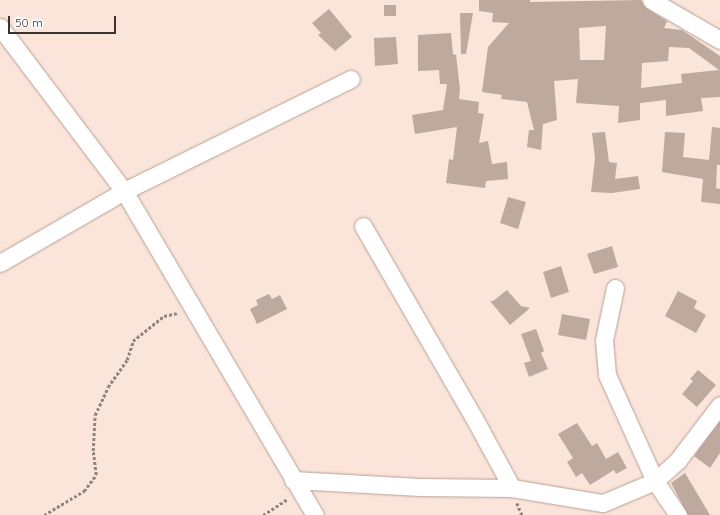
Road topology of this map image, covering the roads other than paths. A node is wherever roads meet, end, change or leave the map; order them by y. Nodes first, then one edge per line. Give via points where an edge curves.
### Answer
1 (651, 0) edge
2 (0, 28) edge
3 (720, 40) edge
4 (351, 79) dead end
5 (124, 191) junction
6 (363, 226) dead end
7 (0, 263) edge
8 (614, 288) dead end
9 (720, 406) edge
10 (293, 480) junction
11 (655, 481) junction
12 (512, 488) junction
13 (315, 515) edge
14 (678, 515) edge

1 - 3 street
2 - 5 street
4 - 5 street
5 - 7 street
5 - 10 street
6 - 12 street
8 - 11 street via 604,340 607,375
9 - 11 street via 678,460
10 - 12 street via 420,487
10 - 13 street
11 - 12 street via 603,503
11 - 14 street

